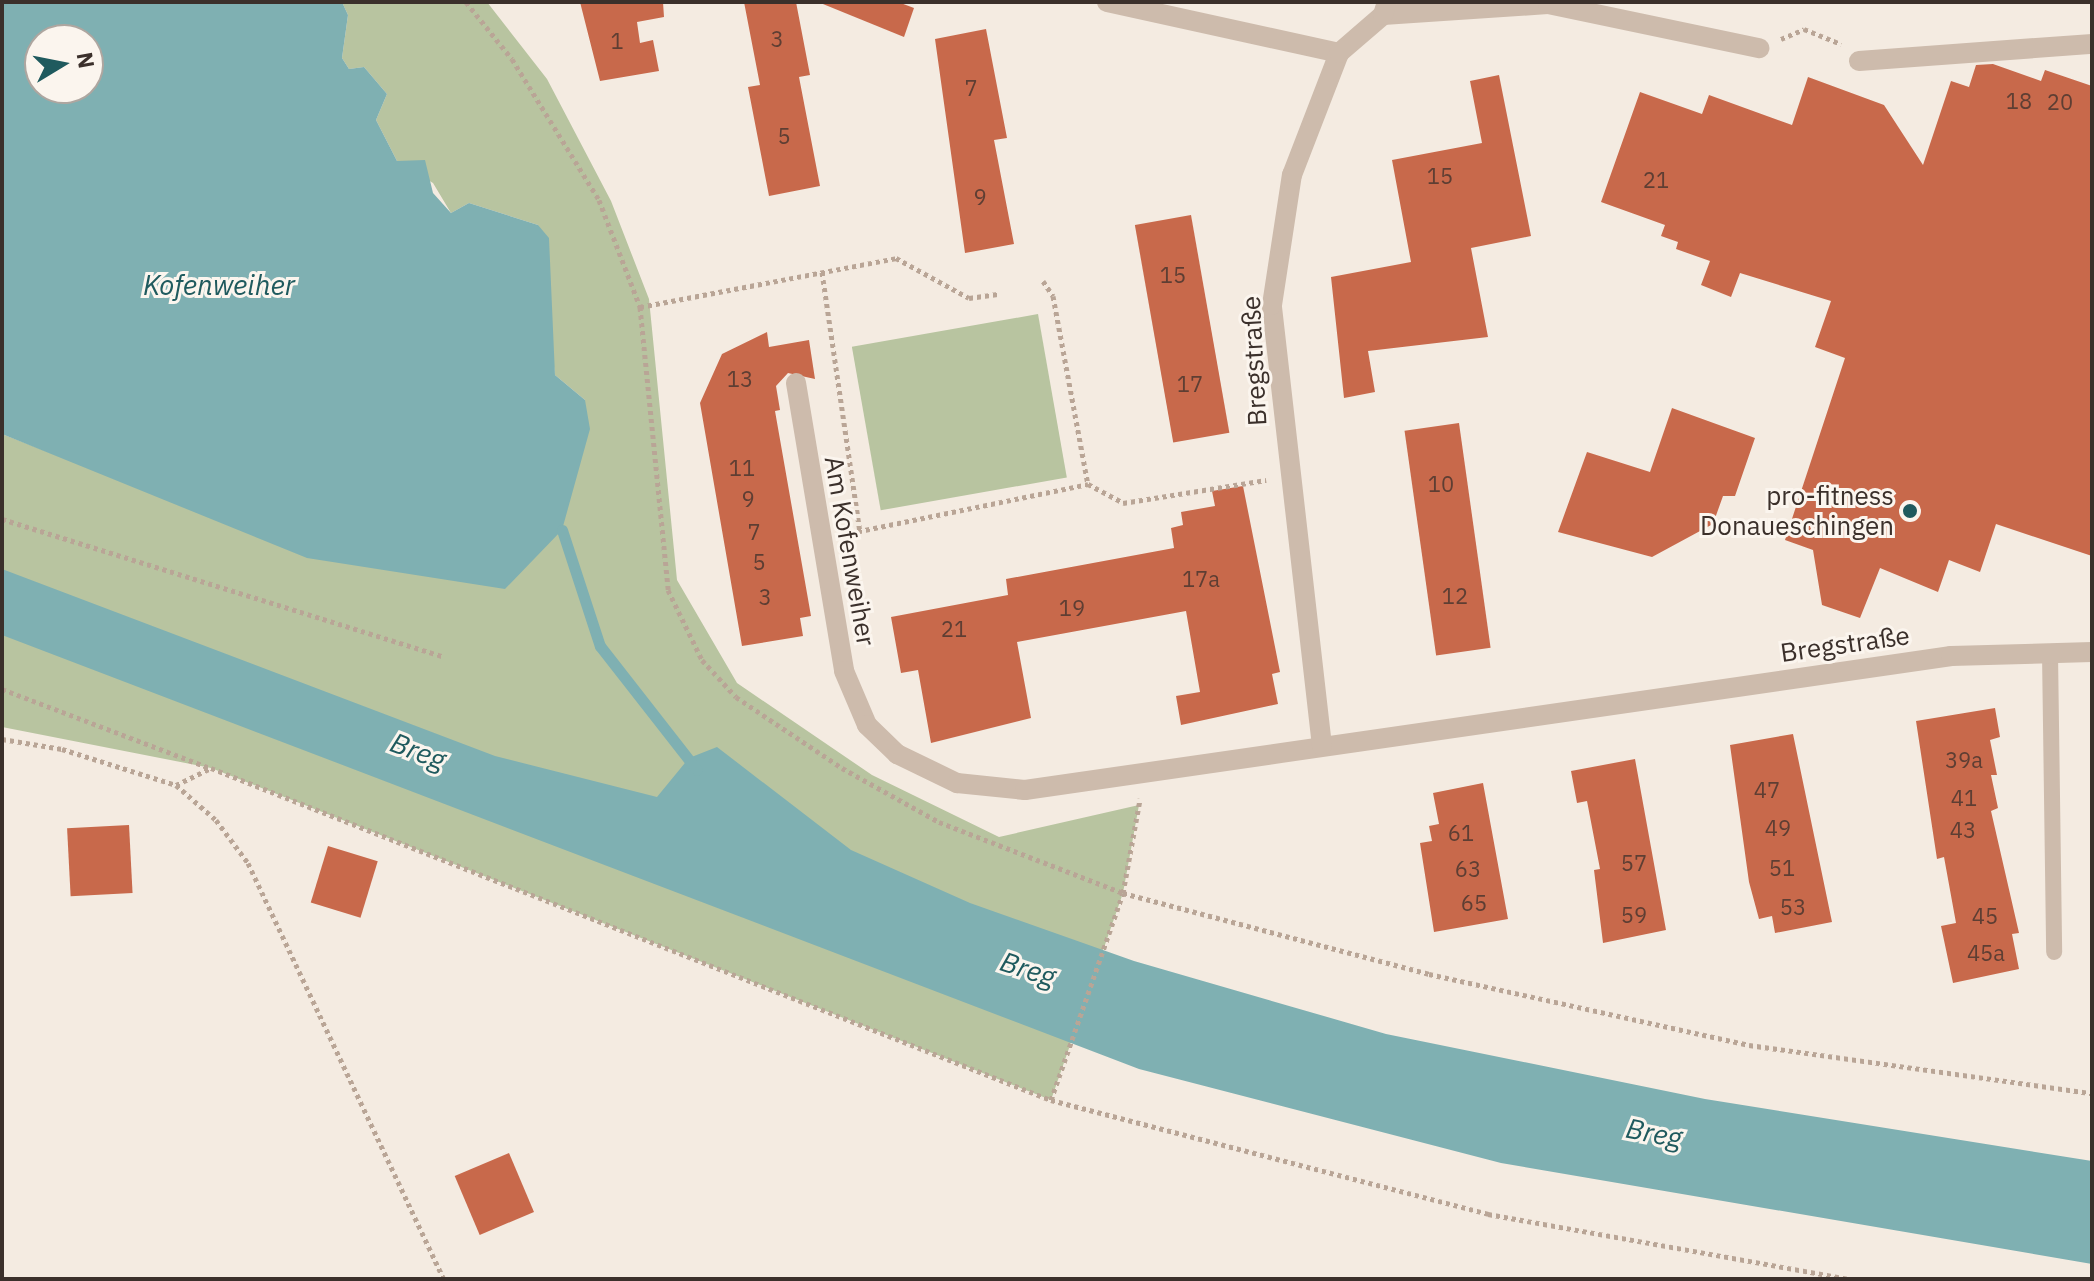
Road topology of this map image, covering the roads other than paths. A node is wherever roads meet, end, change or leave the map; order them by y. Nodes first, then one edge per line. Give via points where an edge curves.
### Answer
1 (1107, 2) edge
2 (1385, 9) edge
3 (2092, 44) edge
4 (1759, 48) road end
5 (1339, 53) junction
6 (1859, 61) road end
7 (796, 383) dead end
8 (2092, 652) edge
9 (2050, 653) junction
10 (867, 725) joint
11 (1322, 746) junction
12 (2054, 952) dead end

1 - 5 street
2 - 4 street via 1548,4
2 - 5 street, Bregstraße
3 - 6 street
5 - 11 street, Bregstraße via 1292,175 1272,305
7 - 10 street, Am Kofenweiher via 844,671
8 - 9 street, Bregstraße
9 - 11 street, Bregstraße via 1951,656
9 - 12 lane
10 - 11 street, Bregstraße via 897,754 957,783 1025,790

